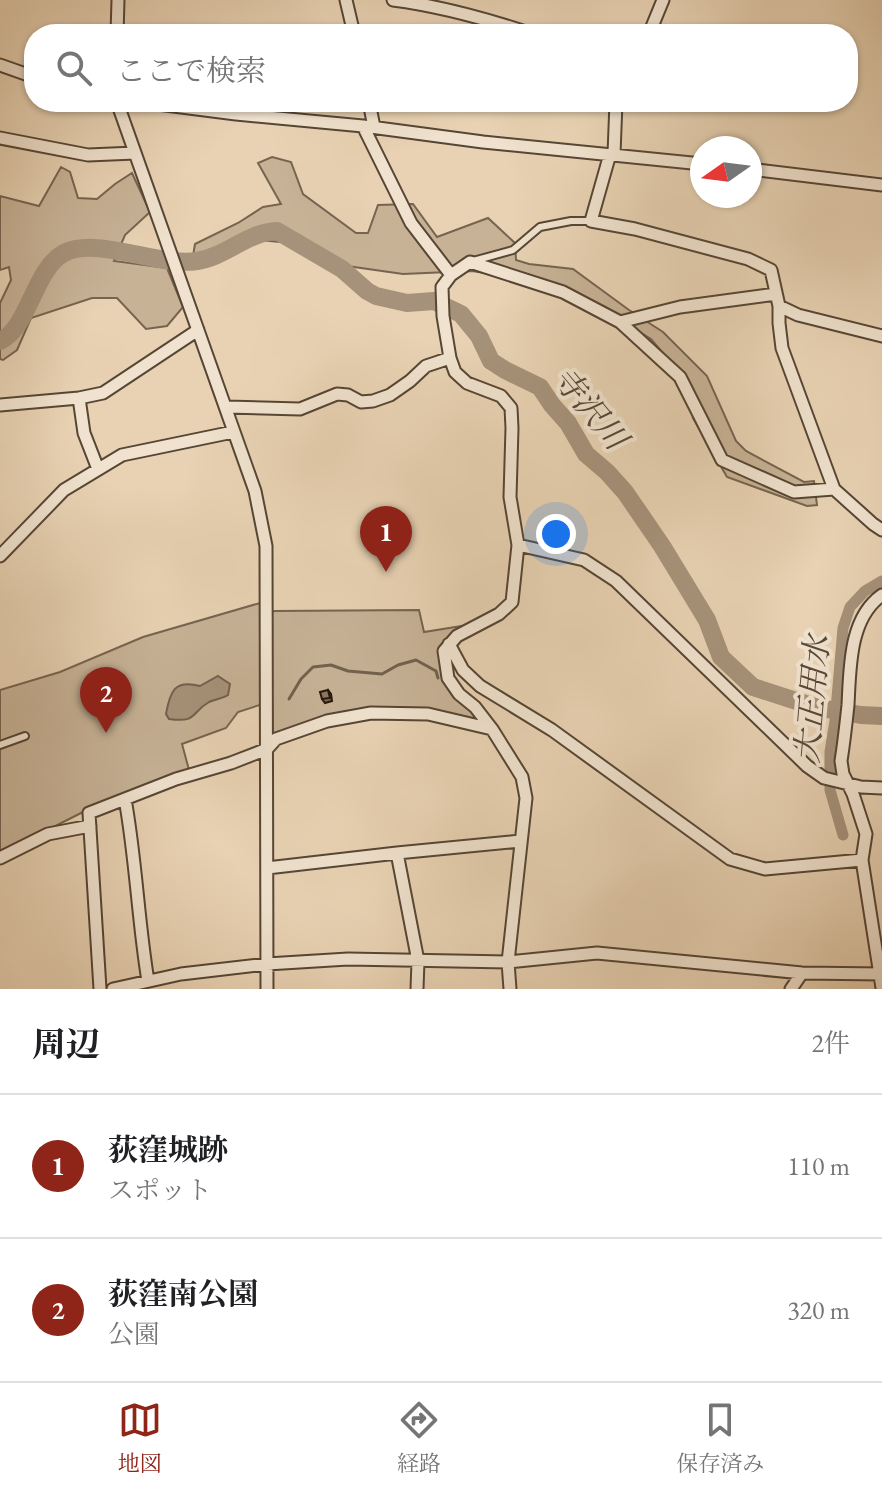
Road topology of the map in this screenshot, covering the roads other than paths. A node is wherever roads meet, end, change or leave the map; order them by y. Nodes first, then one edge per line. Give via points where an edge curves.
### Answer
1 (118, 0) edge
2 (346, 0) edge
3 (393, 0) edge
4 (663, 0) edge
5 (117, 24) edge
6 (352, 24) edge
7 (497, 24) edge
8 (653, 24) edge
9 (0, 65) edge
10 (24, 73) edge
11 (121, 112) edge
12 (223, 112) edge
13 (369, 112) edge
14 (615, 112) edge
15 (369, 126) junction
16 (0, 138) edge
17 (135, 153) junction
18 (612, 154) junction
19 (690, 163) edge
20 (762, 170) edge
21 (882, 185) edge
22 (591, 221) junction
23 (470, 262) junction
24 (451, 275) junction
25 (778, 300) junction
26 (620, 322) junction
27 (198, 330) junction
28 (882, 336) edge
29 (450, 358) junction
30 (79, 398) junction
31 (0, 405) edge
32 (226, 407) junction
33 (233, 432) junction
34 (98, 469) junction
35 (834, 489) junction
36 (882, 530) edge
37 (518, 545) junction
38 (0, 556) edge
39 (882, 595) edge
40 (449, 644) junction
41 (492, 729) junction
42 (25, 736) dead end
43 (0, 745) edge
44 (267, 749) junction
45 (844, 783) junction
46 (882, 788) edge
47 (125, 799) junction
48 (90, 826) junction
49 (520, 841) junction
50 (397, 853) junction
51 (0, 858) edge
52 (862, 860) junction
53 (267, 868) junction
54 (418, 961) junction
55 (508, 962) junction
56 (267, 964) junction
57 (802, 973) junction
58 (880, 974) edge
59 (148, 981) junction
60 (882, 988) edge
61 (100, 989) edge
62 (113, 989) edge
63 (267, 989) edge
64 (417, 989) edge
65 (510, 989) edge
66 (791, 989) edge

1 - 5 street
2 - 6 street
3 - 7 street
4 - 8 street
9 - 10 street
11 - 17 street
12 - 15 street
13 - 15 street
14 - 18 street
15 - 18 street
15 - 24 street via 411,223
16 - 17 street via 88,155
17 - 27 street
18 - 19 street
18 - 22 street
20 - 21 street
22 - 23 lane via 540,227 513,250
22 - 25 street via 748,259 771,270
23 - 24 street
23 - 26 street via 563,292
24 - 29 street via 442,287
25 - 26 street via 680,307
25 - 28 street via 798,315
25 - 35 street via 782,348
26 - 35 street via 680,377 722,460 794,492
27 - 30 street via 103,393
27 - 32 street
29 - 32 street via 426,366 390,395 373,401 337,394 300,409
29 - 37 street via 467,383 501,396 511,408 510,497
30 - 31 street
30 - 34 street via 84,433
32 - 33 street
33 - 34 street via 122,455
33 - 44 street via 255,491 266,546
34 - 38 street via 64,490
35 - 36 street
37 - 40 street via 512,602
37 - 45 street via 584,560 616,581 807,766
39 - 45 street via 858,627 841,761
40 - 41 street via 444,651 448,678
40 - 52 street via 463,670 480,686 552,730 730,859 765,869
41 - 44 street via 428,714 371,713 327,721 276,739
41 - 49 street via 522,777 526,798
42 - 43 lane
44 - 47 street
44 - 53 street
45 - 46 street
45 - 52 street via 866,834
47 - 48 street via 89,813
47 - 59 street
48 - 51 street via 48,834
48 - 61 street
49 - 50 street
49 - 55 street
50 - 53 street
50 - 54 street
52 - 58 street
53 - 56 street
54 - 55 street
54 - 56 street
54 - 64 street
55 - 57 street via 597,953
55 - 65 street
56 - 59 street
56 - 63 street
57 - 58 street
57 - 66 street
58 - 60 street
59 - 62 street

